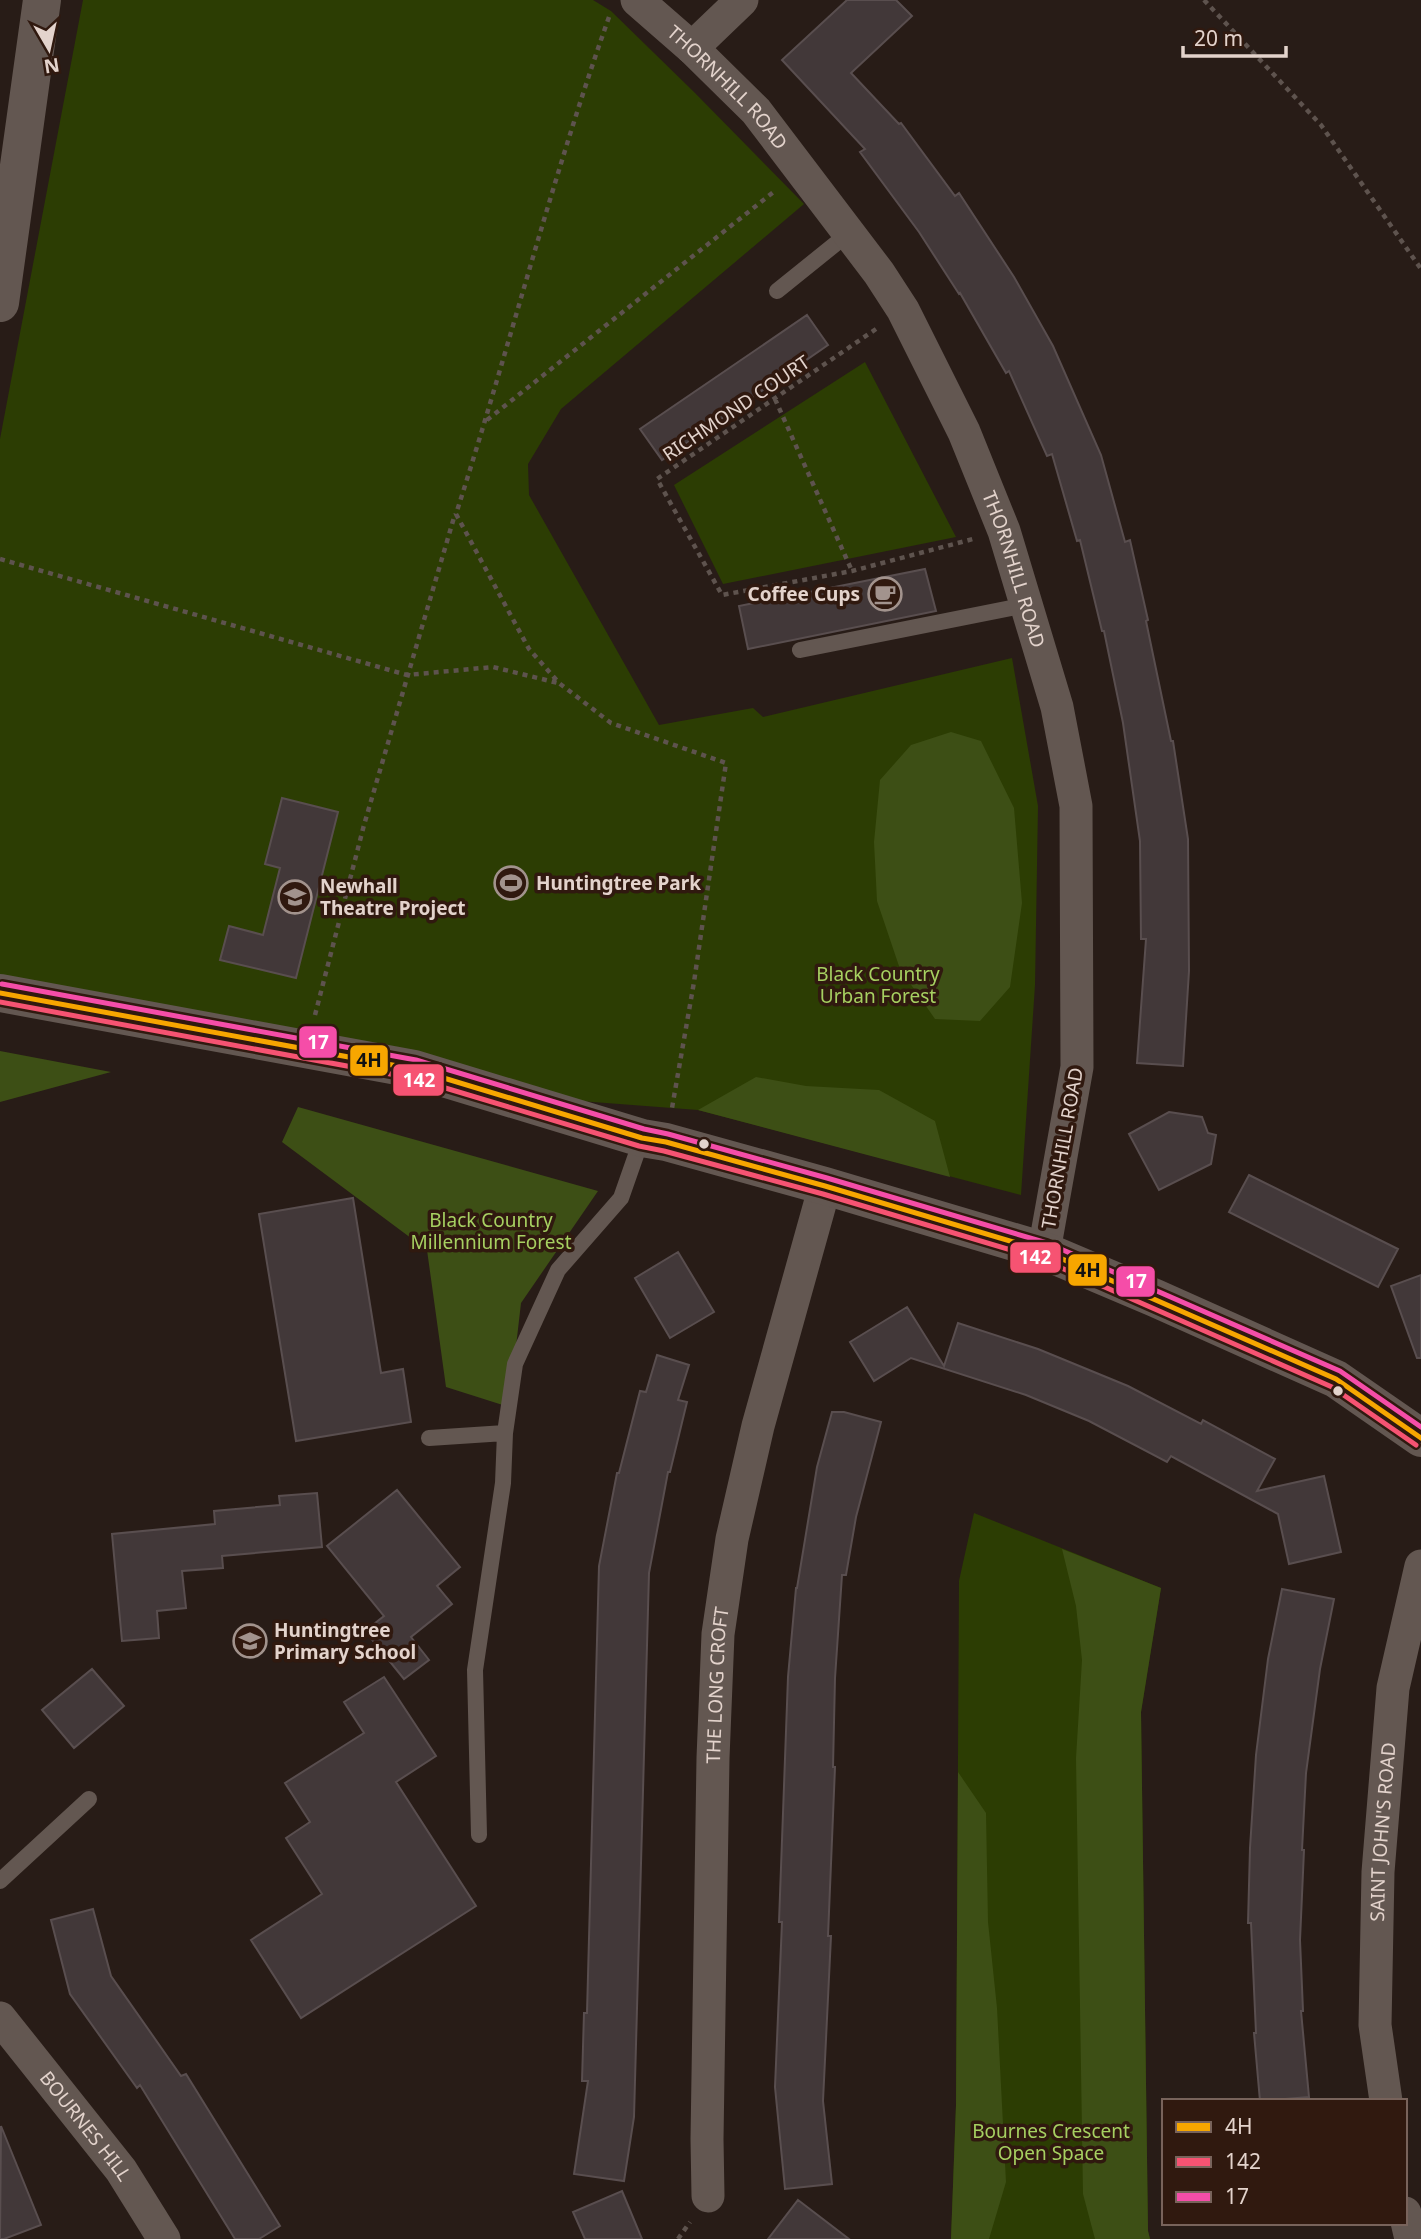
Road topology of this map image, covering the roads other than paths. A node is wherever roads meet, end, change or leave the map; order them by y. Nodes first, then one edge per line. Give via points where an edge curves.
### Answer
1 (42, 0) edge
2 (742, 0) edge
3 (623, 7) edge
4 (692, 48) junction
5 (849, 233) junction
6 (777, 290) dead end
7 (0, 303) edge
8 (1026, 605) junction
9 (800, 650) dead end
10 (0, 993) edge
11 (654, 1140) junction
12 (825, 1186) junction
13 (1044, 1251) junction
14 (505, 1433) junction
15 (429, 1438) dead end
16 (1421, 1438) edge
17 (1421, 1566) edge
18 (89, 1800) dead end
19 (479, 1835) dead end
20 (0, 1881) edge
21 (0, 2018) edge
22 (1387, 2099) edge
23 (708, 2196) dead end
24 (1407, 2222) edge
25 (164, 2239) edge
26 (1411, 2239) edge

1 - 7 street
2 - 4 street
3 - 4 street, THORNHILL ROAD
4 - 5 street, THORNHILL ROAD via 756,111
5 - 6 lane
5 - 8 street, THORNHILL ROAD via 903,310 964,432 1004,531
8 - 9 lane
8 - 13 street, THORNHILL ROAD via 1057,707 1076,806 1077,1067
10 - 11 street via 414,1069
11 - 12 street
11 - 14 lane via 621,1198 558,1270 515,1364
12 - 13 street
12 - 23 street, THE LONG CROFT via 758,1426 732,1539 718,1634
13 - 16 street via 1336,1379
14 - 15 lane
14 - 19 lane via 503,1483 475,1670
17 - 22 street, SAINT JOHN'S ROAD via 1393,1688 1378,1871 1375,2025
18 - 20 lane
21 - 25 street, BOURNES HILL via 121,2170
24 - 26 street

